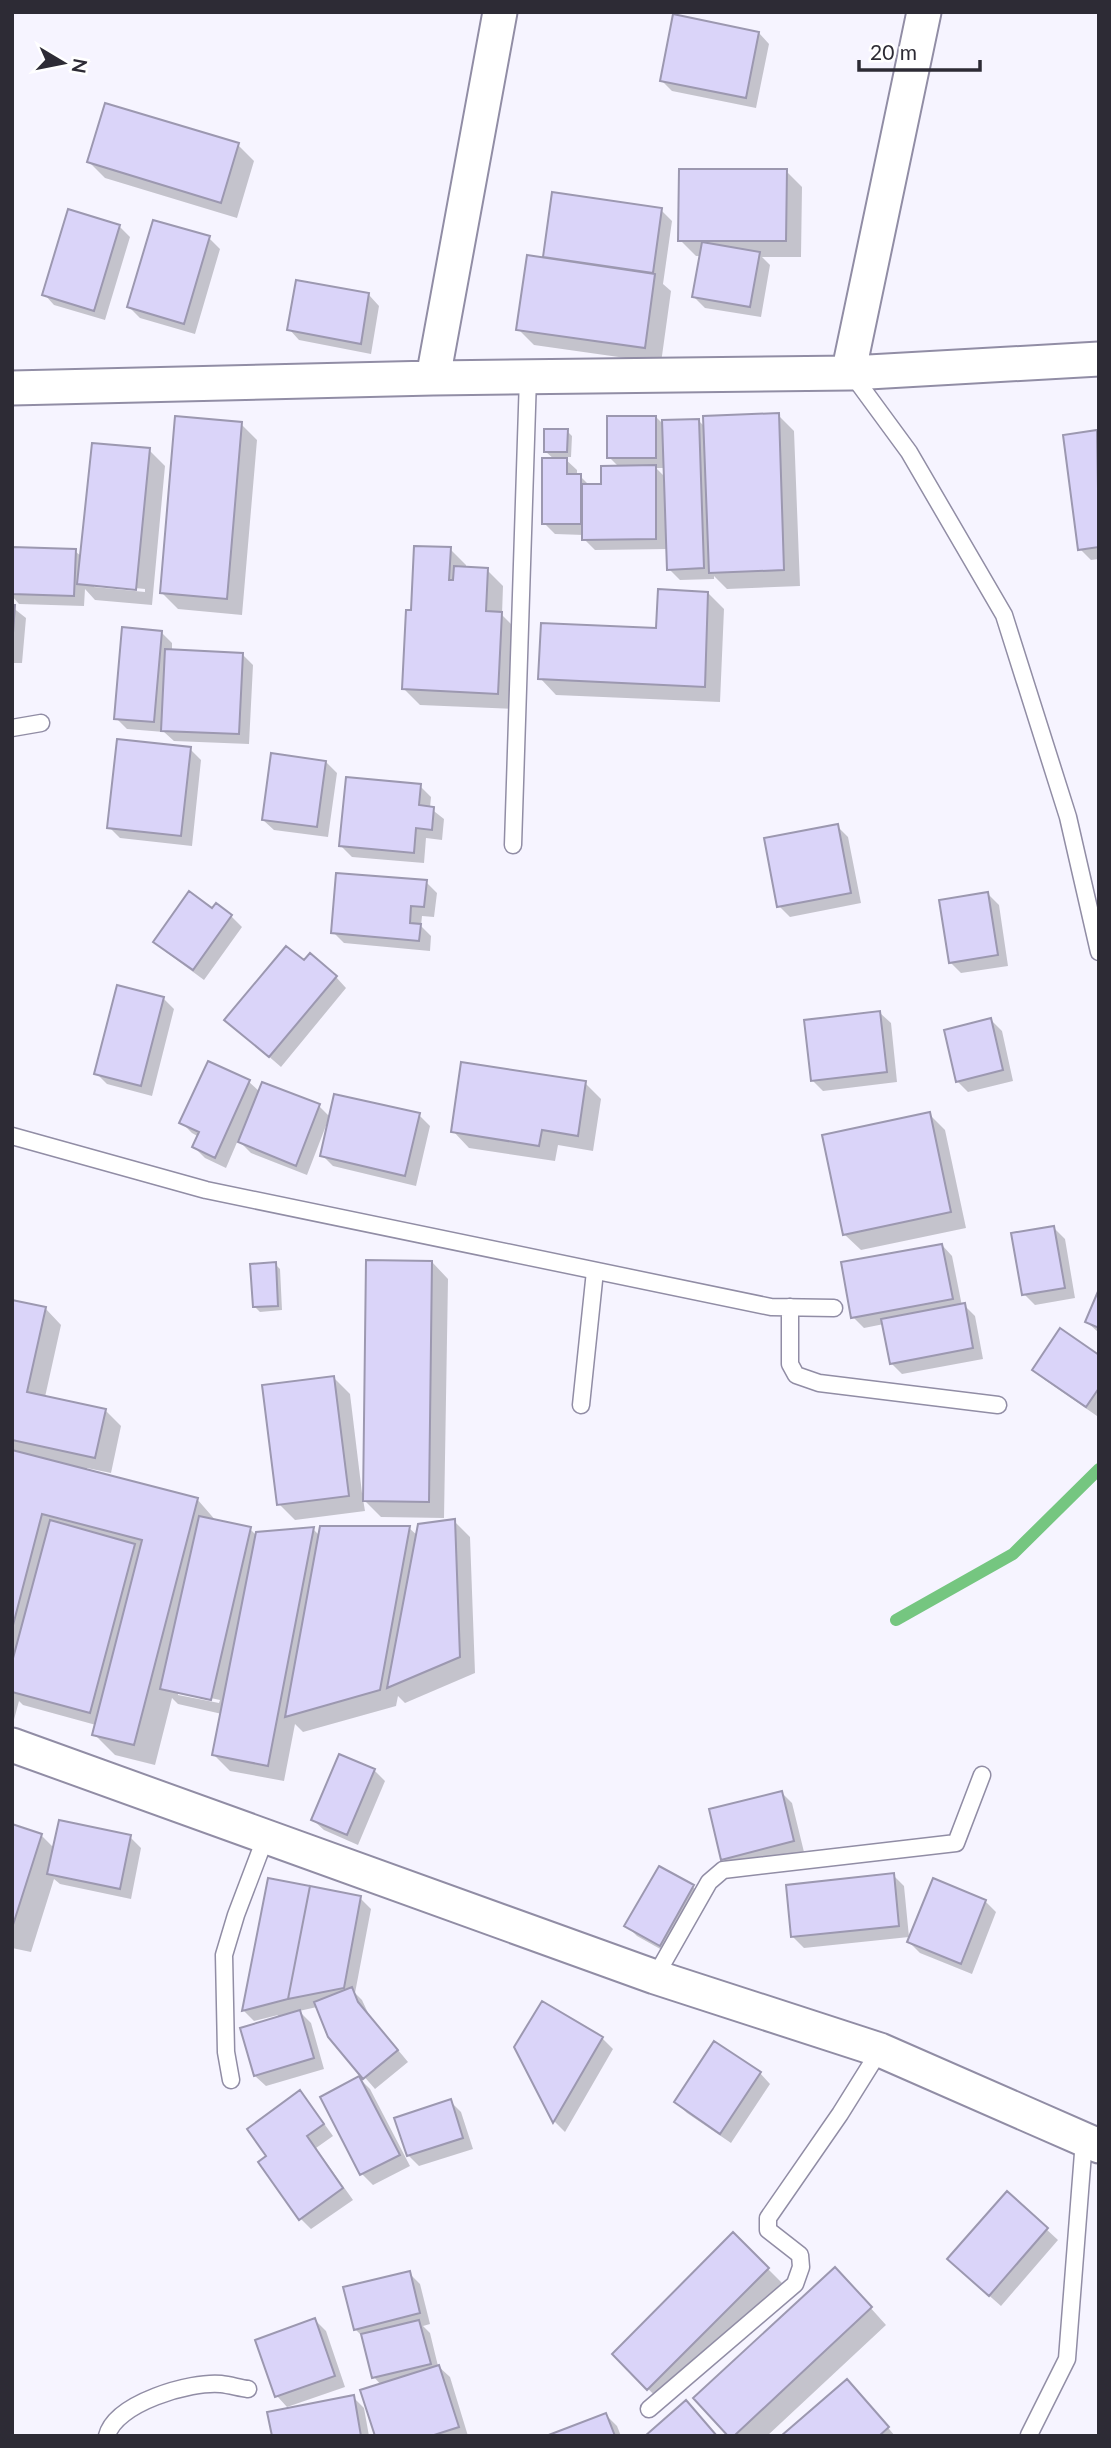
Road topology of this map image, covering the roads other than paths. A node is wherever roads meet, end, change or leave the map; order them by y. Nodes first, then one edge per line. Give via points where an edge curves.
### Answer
1 (924, 12) edge
2 (495, 13) edge
3 (1099, 359) edge
4 (851, 373) junction
5 (433, 377) junction
6 (528, 377) junction
7 (12, 388) edge
8 (41, 723) dead end
9 (12, 728) edge
10 (513, 845) dead end
11 (1099, 952) edge
12 (12, 1136) edge
13 (595, 1271) junction
14 (790, 1307) junction
15 (834, 1308) dead end
16 (581, 1405) dead end
17 (998, 1405) dead end
18 (12, 1745) edge
19 (982, 1775) dead end
20 (266, 1836) junction
21 (655, 1977) junction
22 (880, 2050) junction
23 (232, 2080) dead end
24 (1091, 2143) edge
25 (248, 2389) dead end
26 (649, 2409) dead end
27 (1029, 2435) edge
28 (107, 2436) edge

1 - 4 street
2 - 5 street
3 - 4 street
4 - 6 street
4 - 11 lane via 909,452 1004,615 1068,817
5 - 6 street
5 - 7 street
6 - 10 lane
8 - 9 lane
12 - 13 lane via 206,1190
13 - 14 lane
13 - 16 lane
14 - 15 lane
14 - 17 lane via 790,1364 796,1375 819,1384
18 - 20 street
19 - 21 lane via 956,1843 723,1870 709,1882
20 - 21 street
20 - 23 lane via 223,1955 226,2052
21 - 22 street
22 - 24 street
22 - 26 lane via 768,2218 768,2230 800,2255 795,2284
24 - 27 lane via 1067,2359
25 - 28 lane via 219,2384 167,2391 129,2410 109,2428

